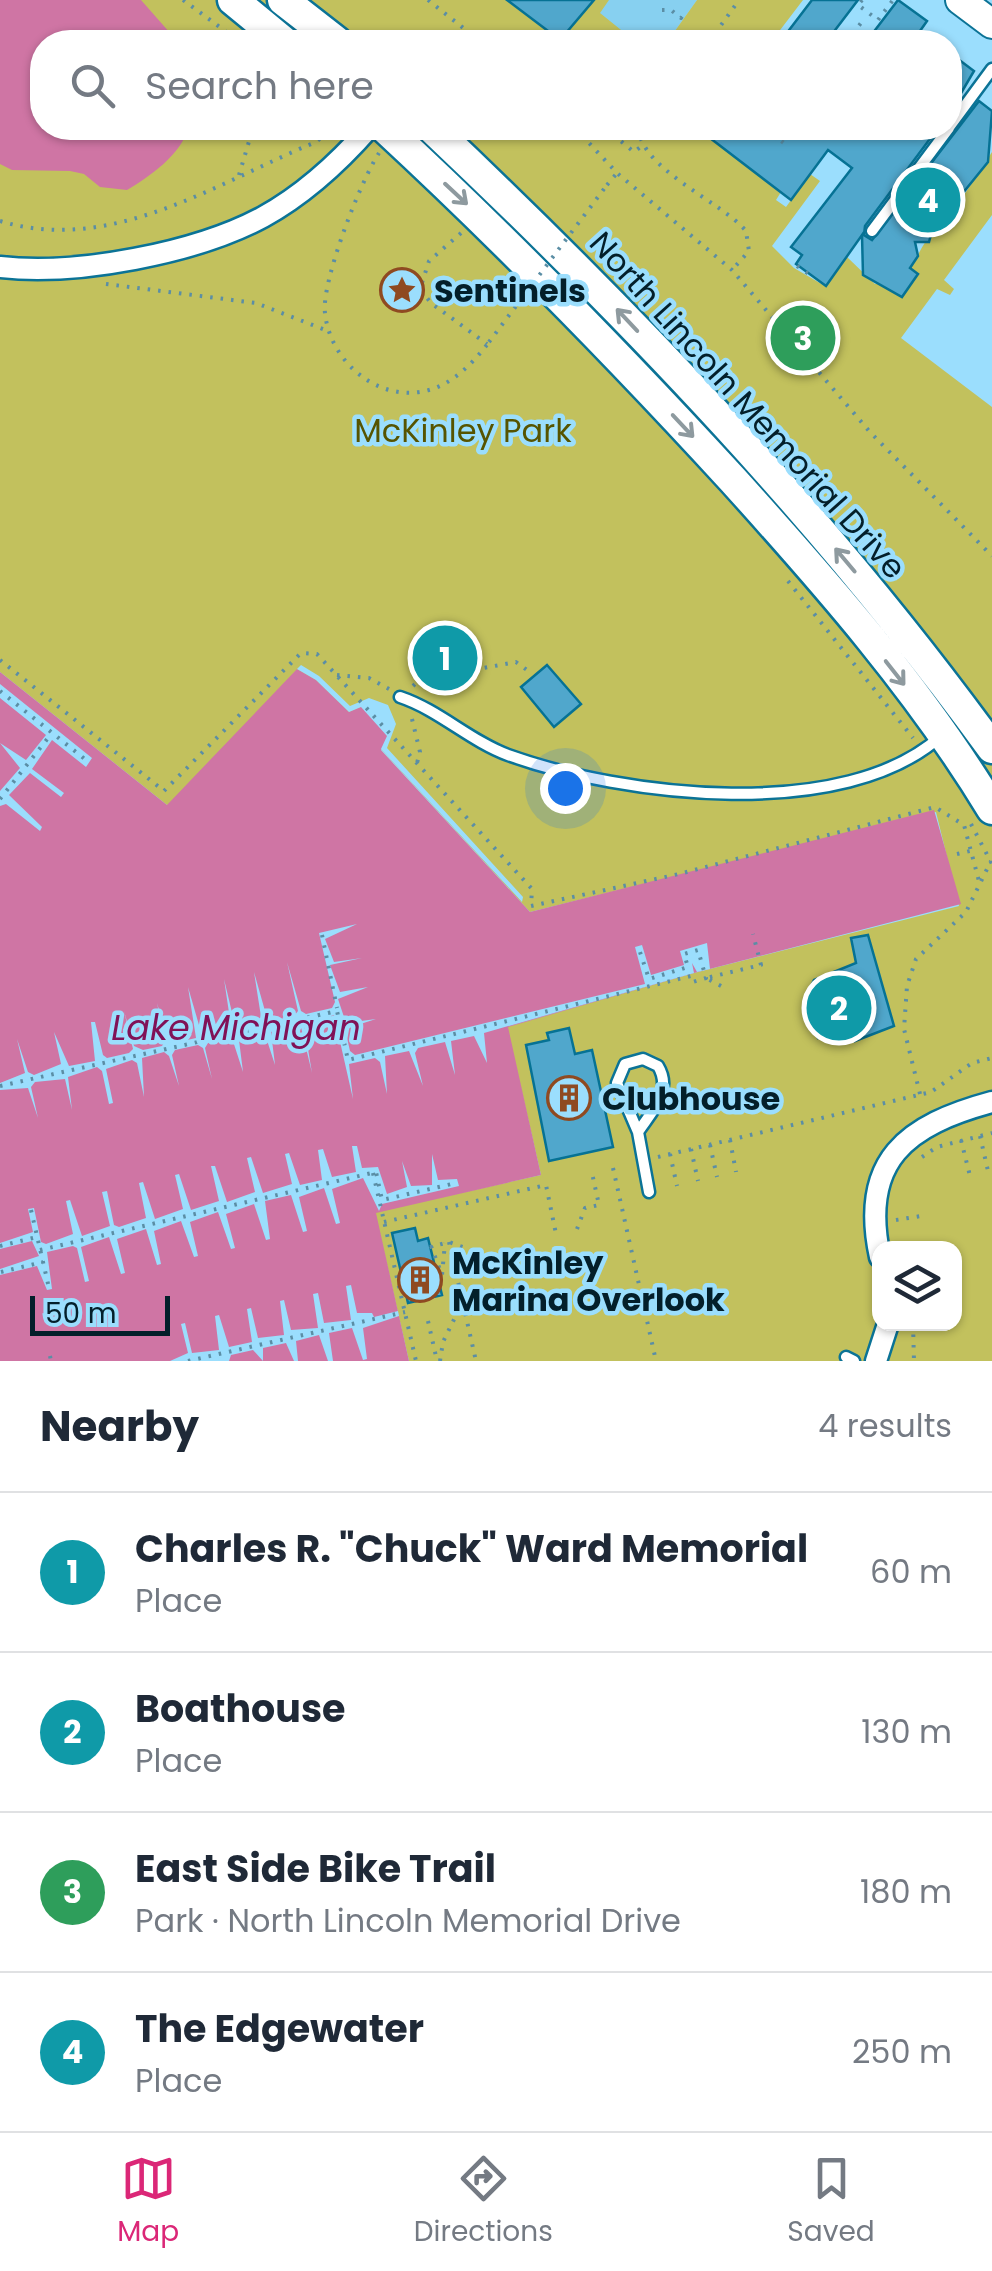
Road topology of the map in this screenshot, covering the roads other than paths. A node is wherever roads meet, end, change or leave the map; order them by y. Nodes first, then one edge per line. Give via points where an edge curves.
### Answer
1 (233, 0) edge
2 (284, 0) edge
3 (960, 0) edge
4 (992, 24) edge
5 (269, 30) edge
6 (322, 30) edge
7 (992, 69) edge
8 (962, 109) edge
9 (357, 140) edge
10 (398, 140) edge
11 (445, 140) edge
12 (939, 140) edge
13 (872, 231) dead end
14 (0, 266) edge
15 (400, 697) road end
16 (933, 743) junction
17 (992, 748) edge
18 (980, 814) edge
19 (992, 1102) edge
20 (638, 1132) junction
21 (648, 1192) dead end
22 (878, 1241) edge
23 (886, 1331) edge
24 (876, 1361) edge

1 - 5 main road
2 - 6 main road
3 - 4 main road
7 - 8 lane
9 - 14 street via 263,217 198,242 90,263
10 -> 16 main road, North Lincoln Memorial Drive via 642,381 841,603
17 -> 11 main road, North Lincoln Memorial Drive via 806,514 572,261
12 - 13 lane
15 - 16 lane via 504,754 575,774 714,794 774,796 818,787 878,772
16 - 18 main road, North Lincoln Memorial Drive
19 - 22 street via 934,1119 891,1160 875,1213
20 - 20 lane via 665,1082 658,1066 643,1059 625,1064 617,1083
20 - 21 lane
23 - 24 street

